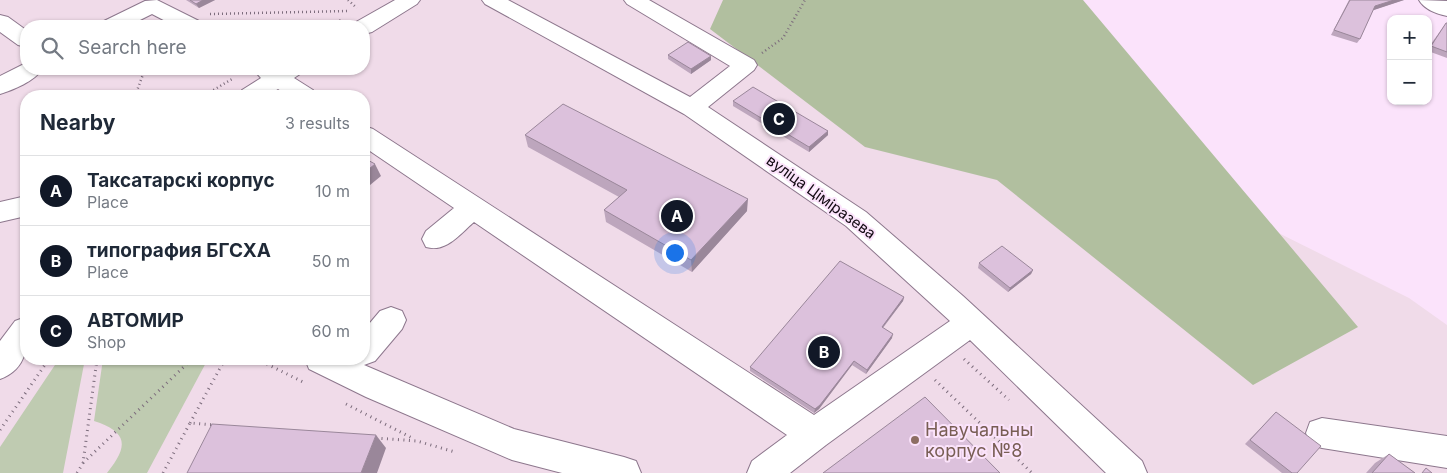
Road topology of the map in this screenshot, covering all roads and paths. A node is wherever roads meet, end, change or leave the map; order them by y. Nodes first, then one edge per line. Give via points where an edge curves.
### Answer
1 (348, 0) edge
2 (410, 0) edge
3 (492, 0) edge
4 (634, 0) edge
5 (805, 0) edge
6 (1429, 0) edge
7 (151, 3) edge
8 (1447, 10) edge
9 (122, 20) edge
10 (198, 20) edge
11 (0, 22) edge
12 (370, 23) edge
13 (20, 36) edge
14 (746, 65) junction
15 (20, 75) edge
16 (143, 75) edge
17 (261, 75) edge
18 (267, 75) edge
19 (274, 75) edge
20 (0, 86) edge
21 (137, 90) edge
22 (220, 90) edge
23 (255, 90) edge
24 (296, 90) edge
25 (692, 108) junction
26 (370, 139) edge
27 (20, 207) edge
28 (473, 208) junction
29 (0, 212) edge
30 (436, 238) dead end
31 (391, 320) dead end
32 (971, 323) junction
33 (20, 338) edge
34 (370, 339) edge
35 (916, 362) junction
36 (0, 364) edge
37 (46, 365) edge
38 (96, 365) edge
39 (186, 365) edge
40 (222, 365) edge
41 (353, 365) edge
42 (190, 423) junction
43 (220, 426) edge
44 (0, 430) edge
45 (1322, 433) dead end
46 (814, 434) junction
47 (368, 437) edge
48 (1447, 452) edge
49 (463, 454) dead end
50 (83, 463) junction
51 (77, 473) edge
52 (163, 473) edge
53 (624, 473) edge
54 (764, 473) edge
55 (1032, 473) edge
56 (1130, 473) edge

1 - 10 path via 359,11
2 - 12 street
3 - 25 street, вуліца Ціміразева
4 - 14 street
5 - 14 path via 783,38
6 - 8 street
7 - 9 street
7 - 10 street
11 - 13 street
14 - 25 street
15 - 20 street
16 - 21 path
17 - 22 path
18 - 23 street
19 - 24 street
25 - 32 street, вуліца Ціміразева via 856,219
26 - 28 street
27 - 29 street
28 - 30 street
28 - 46 street
31 - 34 street
32 - 35 street
32 - 56 street, вуліца Ціміразева
33 - 36 street
35 - 46 street
35 - 55 path
37 - 44 path
38 - 50 path
39 - 50 path
40 - 42 path
41 - 53 street via 378,387 512,444
42 - 43 path
42 - 52 path
45 - 48 street
46 - 54 street
47 - 49 path via 417,441
50 - 51 path

